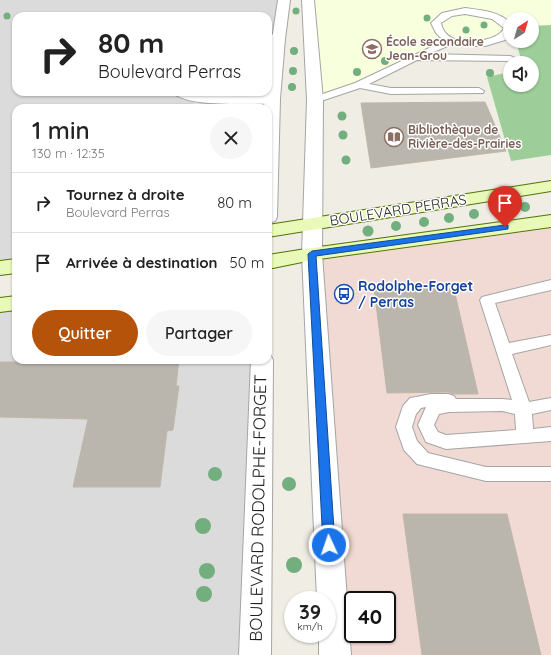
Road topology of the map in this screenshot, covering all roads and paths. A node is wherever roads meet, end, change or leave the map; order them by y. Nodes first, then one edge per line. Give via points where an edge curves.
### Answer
1 (284, 0) edge
2 (308, 0) edge
3 (273, 38) edge
4 (451, 41) junction
5 (415, 57) junction
6 (503, 59) edge
7 (359, 85) junction
8 (479, 91) dead end
9 (189, 96) edge
10 (272, 99) junction
11 (315, 100) junction
12 (272, 104) edge
13 (551, 186) edge
14 (551, 221) edge
15 (313, 224) junction
16 (272, 230) edge
17 (312, 254) junction
18 (272, 261) edge
19 (12, 266) edge
20 (0, 268) edge
21 (551, 285) edge
22 (12, 304) edge
23 (0, 305) edge
24 (551, 340) edge
25 (502, 350) junction
26 (262, 364) edge
27 (551, 404) edge
28 (502, 405) junction
29 (523, 409) junction
30 (551, 434) edge
31 (525, 436) junction
32 (551, 474) edge
33 (255, 655) edge
34 (335, 655) edge

1 - 3 street
2 - 11 street
3 - 10 street
4 - 4 lane via 496,41 504,38 509,28 498,18 489,15 454,12 439,18 436,23 437,28
4 - 5 lane
5 - 6 lane
5 - 7 lane
7 - 8 lane via 391,91
7 - 11 lane
9 - 10 street
10 - 12 street
11 - 15 street
13 - 15 main road, BOULEVARD PERRAS
14 - 17 main road
15 - 16 main road, BOULEVARD PERRAS
15 - 17 street
17 - 18 main road
17 - 34 street
19 - 20 main road
21 - 25 lane via 488,300
22 - 23 main road
24 - 25 lane
25 - 29 lane
26 - 33 street, BOULEVARD RODOLPHE-FORGET
27 - 29 lane
28 - 29 lane
28 - 31 lane via 449,406 434,409 426,425 432,437 446,442
28 - 32 lane via 489,398 416,403 408,412 404,428 410,445 424,459 486,474
29 - 31 lane
30 - 31 lane

